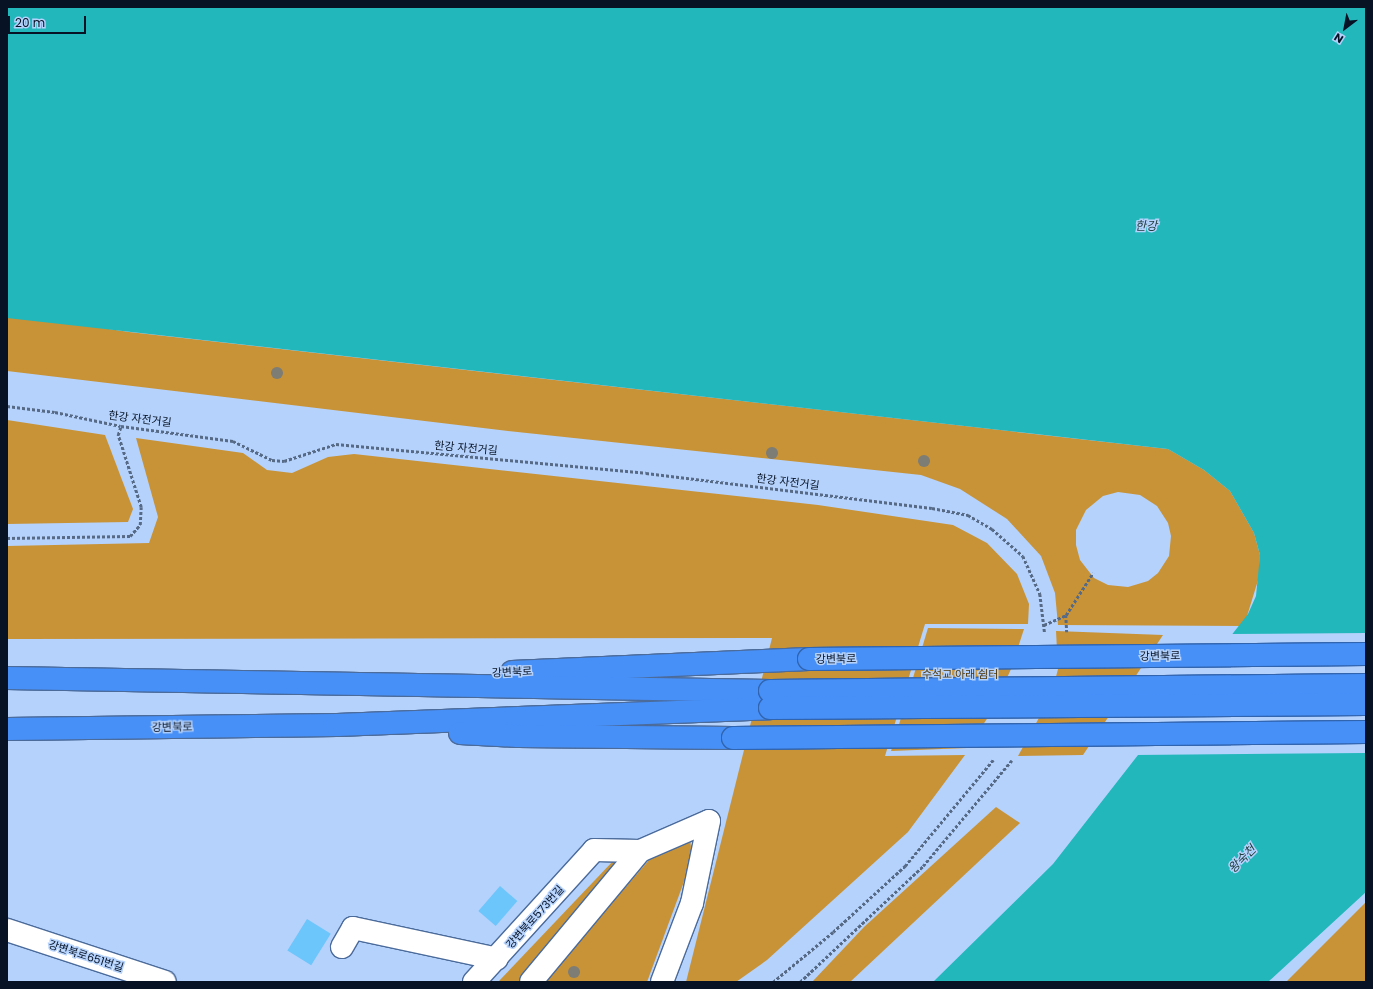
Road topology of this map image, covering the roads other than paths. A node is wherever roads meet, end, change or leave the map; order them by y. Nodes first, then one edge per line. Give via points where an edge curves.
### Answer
1 (1366, 654) edge
2 (7, 678) edge
3 (307, 681) junction
4 (1366, 685) edge
5 (770, 700) junction
6 (1366, 704) edge
7 (337, 725) junction
8 (7, 730) edge
9 (1366, 732) edge
10 (640, 851) junction
11 (7, 930) edge
12 (342, 947) dead end
13 (497, 959) junction
14 (165, 982) edge
15 (474, 982) edge
16 (531, 982) edge
17 (662, 982) edge

1 - 3 highway, 강변북로, bridge via 809,659
2 - 3 highway, 강변북로
3 - 5 highway, 강변북로
4 - 5 highway, 강변북로, bridge
5 - 6 highway, 강변북로, bridge
5 - 7 highway, 강변북로
7 - 8 highway, 강변북로
7 - 9 highway, 강변북로, bridge via 518,736 733,738
10 - 13 street, 강변북로573번길 via 594,850
10 - 16 street
10 - 17 street via 709,821 692,903
11 - 14 street, 강변북로651번길
12 - 13 street via 353,928
13 - 15 street, 강변북로573번길

